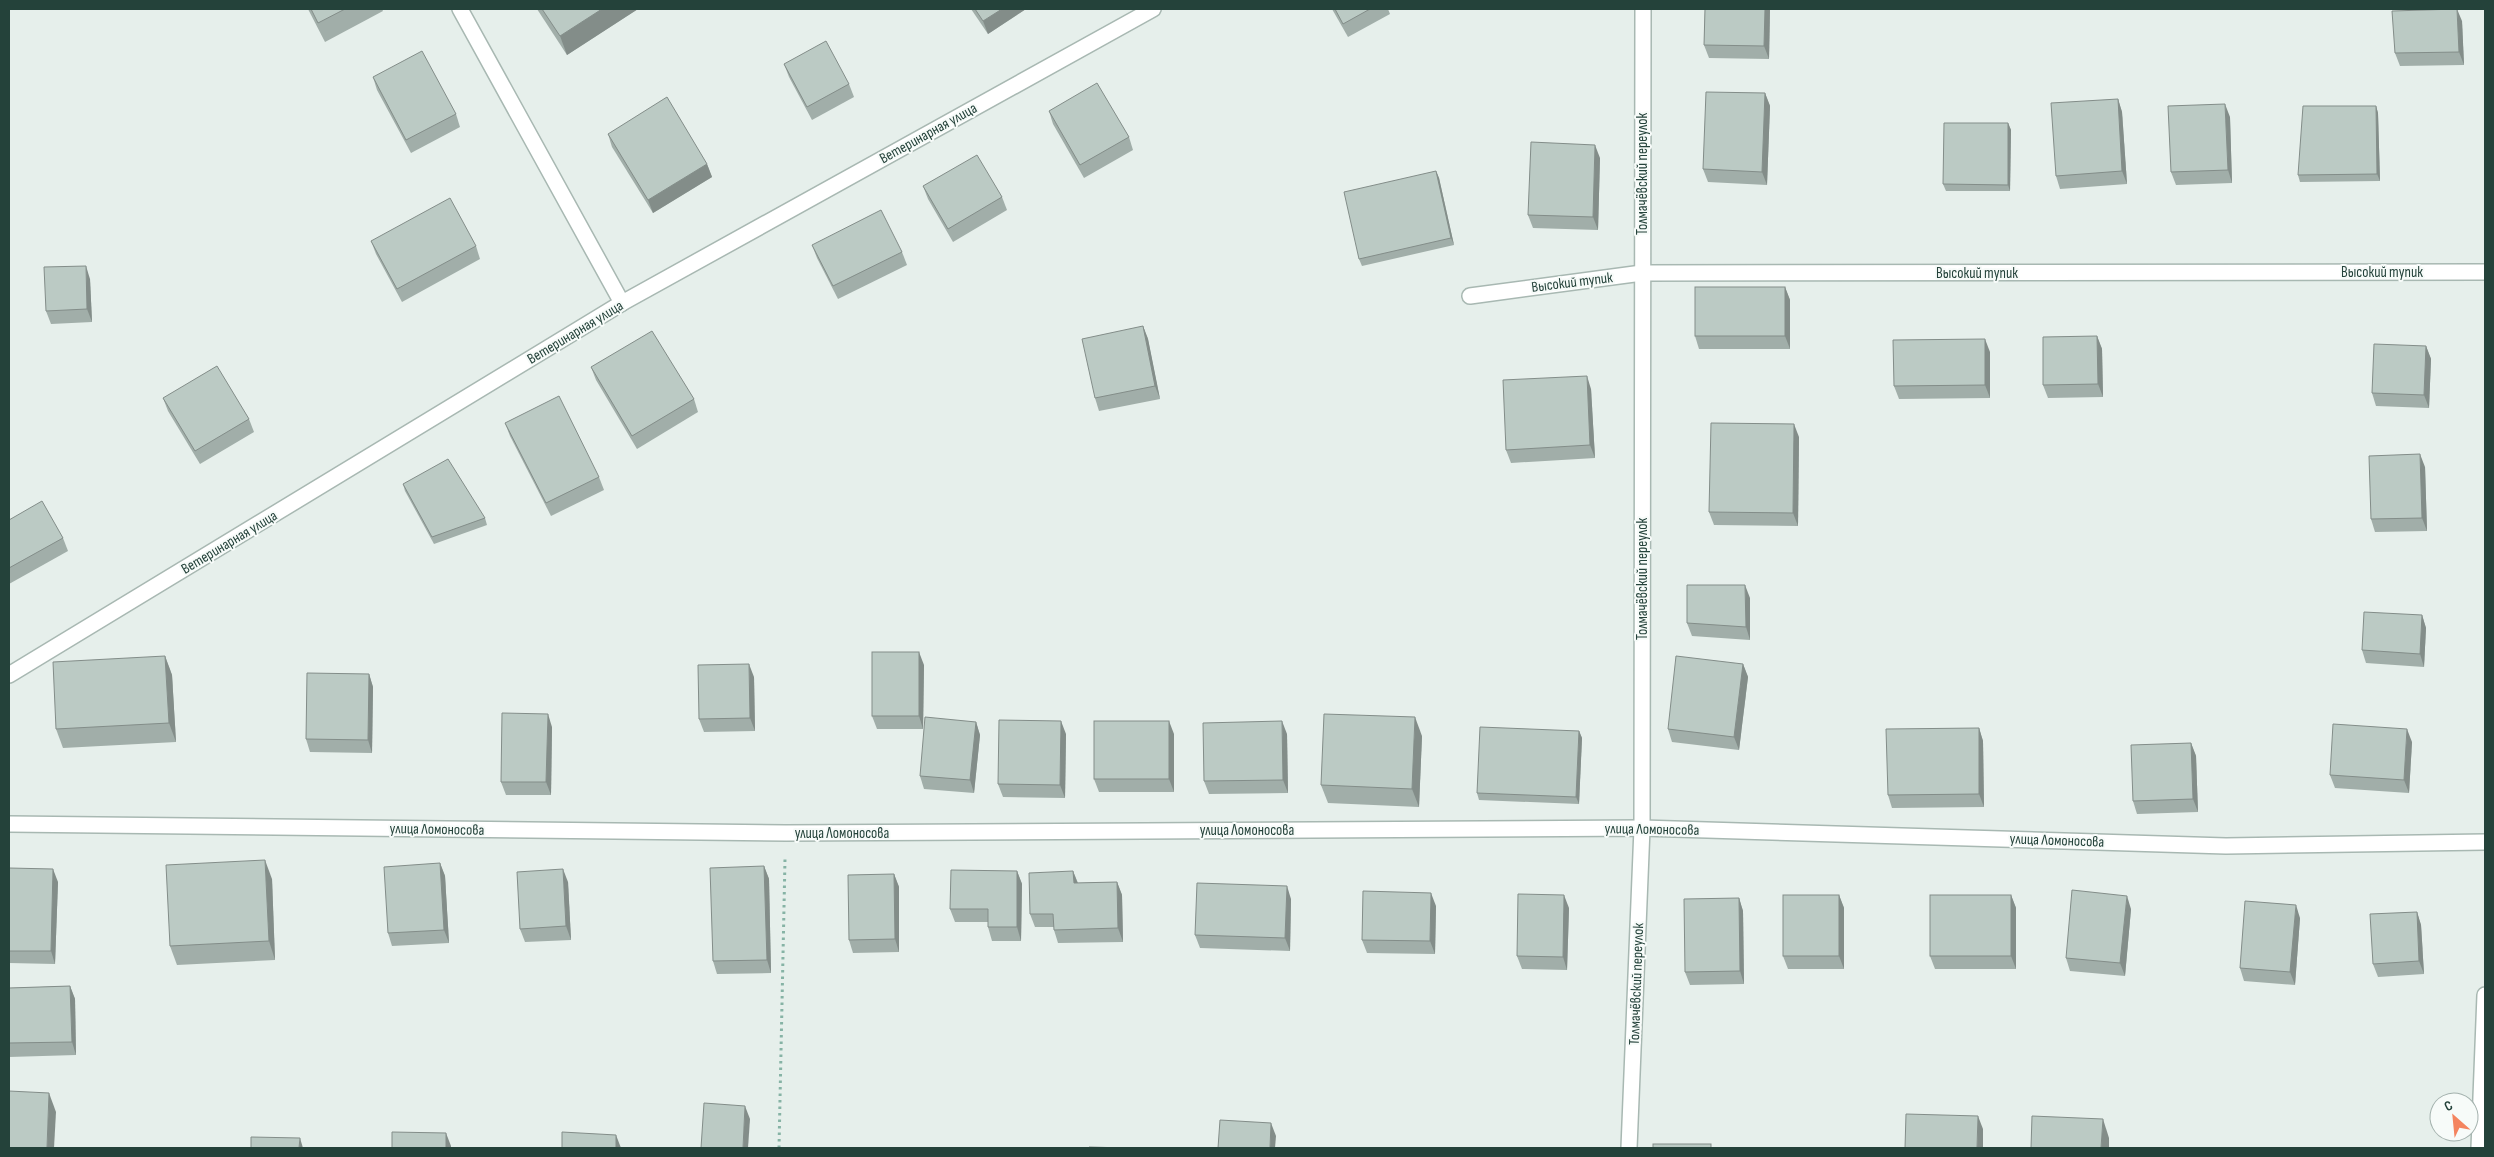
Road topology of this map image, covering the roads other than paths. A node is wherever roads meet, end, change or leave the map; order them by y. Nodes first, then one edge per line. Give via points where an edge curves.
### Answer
1 (460, 9) edge
2 (1153, 9) edge
3 (1643, 9) edge
4 (2485, 272) edge
5 (1642, 273) junction
6 (1470, 296) dead end
7 (622, 303) junction
8 (9, 675) edge
9 (9, 824) edge
10 (1642, 828) junction
11 (2485, 842) edge
12 (2485, 995) edge
13 (1629, 1148) edge
14 (2479, 1148) edge

1 - 7 street
2 - 7 street, Ветеринарная улица
3 - 5 street, Толмачёвский переулок
4 - 5 street, Высокий тупик
5 - 6 street, Высокий тупик
5 - 10 street, Толмачёвский переулок
7 - 8 street, Ветеринарная улица
9 - 10 street, улица Ломоносова via 786,833
10 - 11 street, улица Ломоносова via 2226,846
10 - 13 street, Толмачёвский переулок
12 - 14 street

